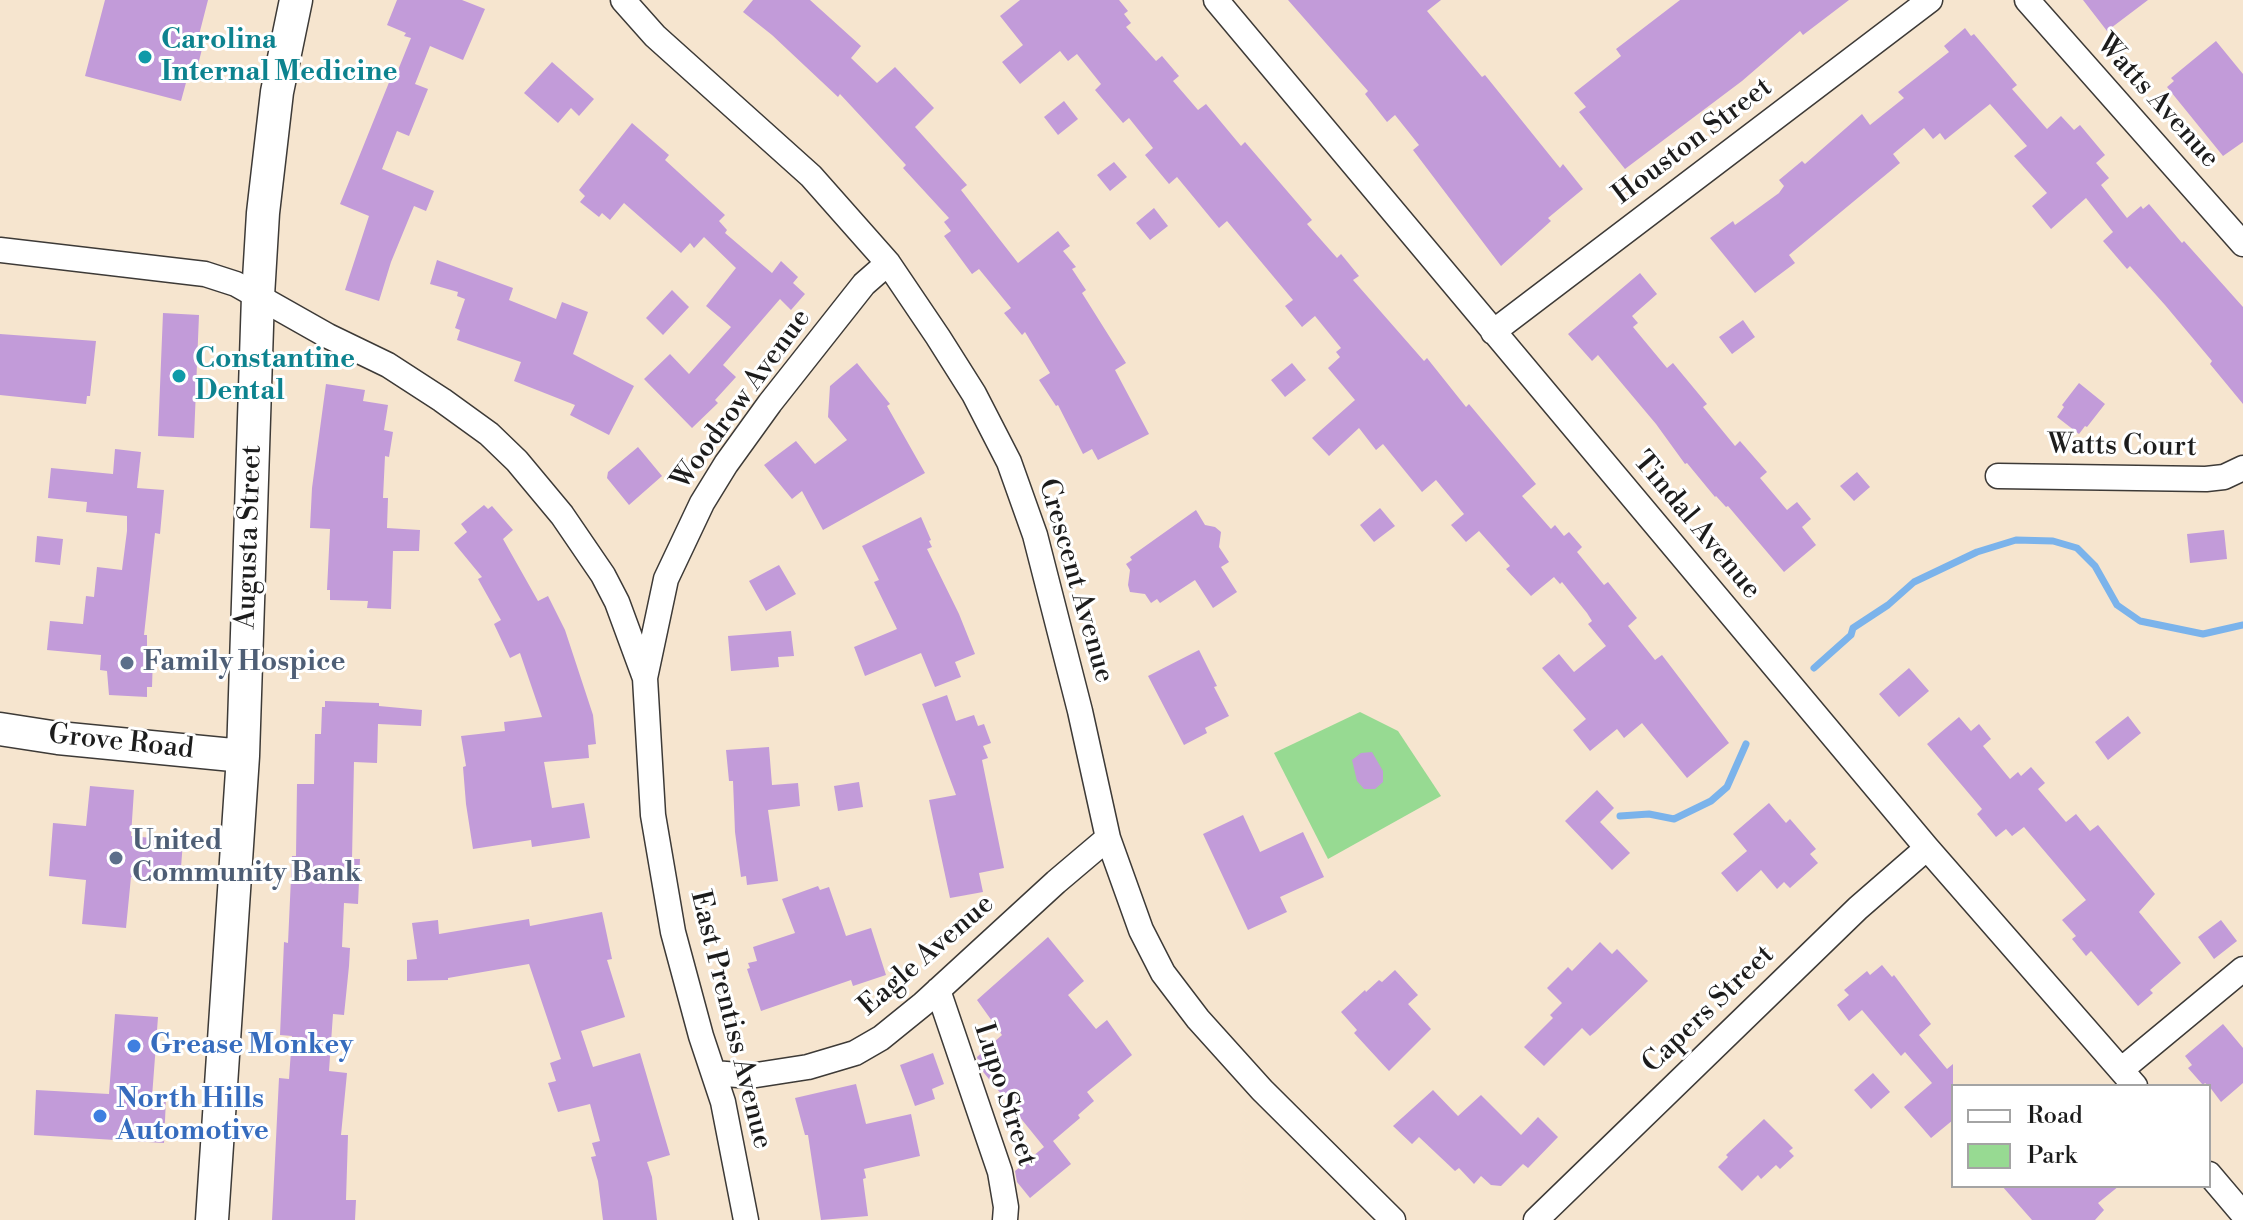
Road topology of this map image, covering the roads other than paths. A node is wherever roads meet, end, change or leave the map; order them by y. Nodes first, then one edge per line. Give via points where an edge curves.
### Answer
1 (296, 0) edge
2 (623, 0) edge
3 (1216, 0) edge
4 (1930, 0) edge
5 (2027, 0) edge
6 (2243, 244) edge
7 (0, 250) edge
8 (888, 263) junction
9 (258, 296) junction
10 (1493, 332) junction
11 (2243, 468) edge
12 (1998, 476) dead end
13 (645, 678) junction
14 (0, 729) edge
15 (243, 756) junction
16 (1108, 838) junction
17 (1927, 848) junction
18 (2243, 969) edge
19 (938, 990) junction
20 (714, 1073) junction
21 (2128, 1078) edge
22 (2211, 1176) edge
23 (2243, 1214) edge
24 (212, 1220) edge
25 (746, 1220) edge
26 (1005, 1220) edge
27 (1393, 1220) edge
28 (1536, 1220) edge

1 - 9 main road, Augusta Street via 277,92
2 - 8 street, Crescent Avenue via 655,36 811,176
3 - 10 street, Tindal Avenue
4 - 10 street, Houston Street
5 - 6 street, Watts Avenue
7 - 9 street, East Prentiss Avenue via 205,274
8 - 13 street, Woodrow Avenue via 864,284 770,403 702,503 666,579
8 - 16 street, Crescent Avenue via 974,394 1009,462 1035,535
9 - 13 street, East Prentiss Avenue via 388,365 489,434 517,461 603,575
9 - 15 main road, Augusta Street
10 - 17 street, Tindal Avenue
11 - 12 street, Watts Court via 2206,479
13 - 20 street, East Prentiss Avenue via 653,815 668,903 682,972
14 - 15 main road, Grove Road
15 - 24 main road, Augusta Street
16 - 19 street, Eagle Avenue
16 - 27 street, Crescent Avenue via 1141,930 1189,1008 1262,1090
17 - 21 street, Tindal Avenue
17 - 28 street, Capers Street via 1858,908
18 - 21 street
19 - 20 street, Eagle Avenue via 855,1053 783,1072
19 - 26 street, Lupo Street via 1000,1172
20 - 25 street, East Prentiss Avenue
22 - 23 street

